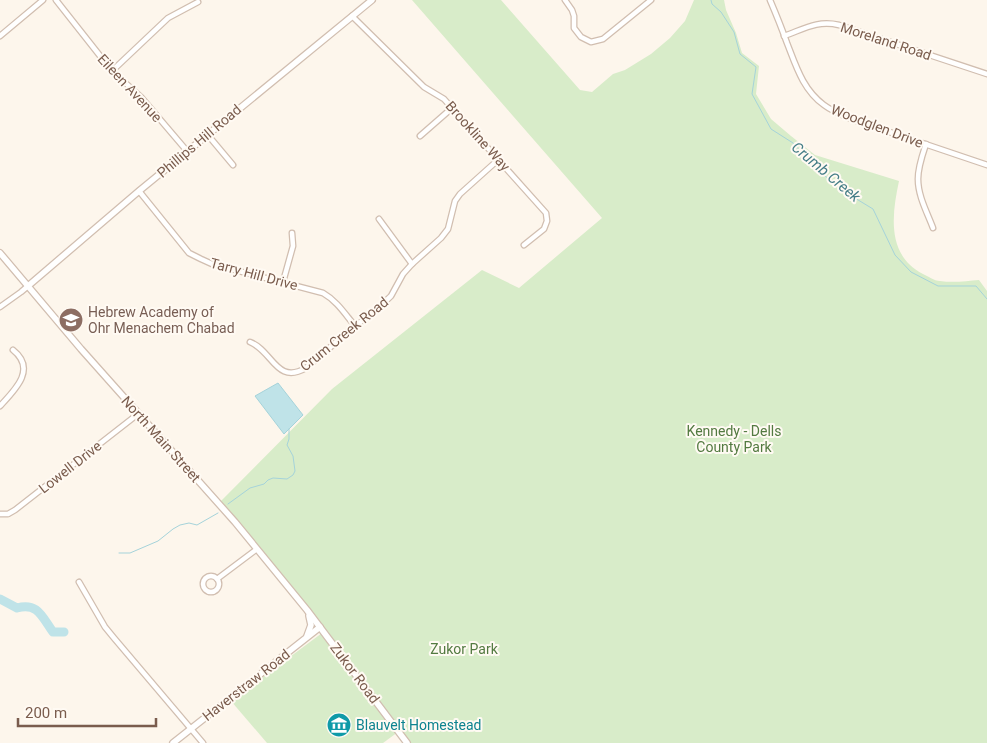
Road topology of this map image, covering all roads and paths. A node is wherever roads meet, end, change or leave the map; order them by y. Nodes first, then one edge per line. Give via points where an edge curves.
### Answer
1 (43, 0) edge
2 (56, 0) edge
3 (372, 0) edge
4 (565, 0) edge
5 (651, 0) edge
6 (770, 0) edge
7 (198, 2) dead end
8 (352, 16) junction
9 (0, 36) edge
10 (784, 36) junction
11 (112, 72) junction
12 (987, 74) edge
13 (452, 108) junction
14 (207, 134) junction
15 (420, 136) dead end
16 (926, 144) junction
17 (187, 151) junction
18 (499, 159) junction
19 (233, 164) dead end
20 (987, 165) edge
21 (139, 190) junction
22 (379, 219) dead end
23 (933, 228) dead end
24 (292, 233) dead end
25 (524, 245) dead end
26 (0, 253) edge
27 (412, 264) junction
28 (283, 282) junction
29 (28, 286) junction
30 (0, 307) edge
31 (355, 326) junction
32 (250, 342) dead end
33 (13, 350) dead end
34 (0, 406) edge
35 (138, 414) junction
36 (0, 514) edge
37 (257, 549) junction
38 (217, 579) dead end
39 (79, 582) dead end
40 (307, 610) junction
41 (320, 628) junction
42 (302, 641) junction
43 (191, 728) junction
44 (174, 743) edge
45 (203, 743) edge
46 (407, 743) edge

1 - 9 street
2 - 11 street, Eileen Avenue
3 - 8 street, Phillips Hill Road
4 - 5 street via 574,16 574,28 581,38 591,42 604,39
6 - 10 street, Woodglen Drive
7 - 11 street via 168,18
8 - 13 street, Brookline Way via 424,87
8 - 14 street, Phillips Hill Road
10 - 12 street, Moreland Road via 828,22
10 - 16 street, Woodglen Drive via 798,73 823,105 836,113
11 - 17 street, Eileen Avenue via 141,97
13 - 15 street
13 - 18 street, Brookline Way
14 - 17 street, Phillips Hill Road
14 - 19 street
16 - 20 street, Woodglen Drive
16 - 23 street via 920,165 919,193
17 - 21 street, Phillips Hill Road
18 - 25 street, Brookline Way via 546,213 544,228
18 - 27 street, Crum Creek Road via 460,194 448,229
21 - 28 street, Tarry Hill Drive via 189,253 212,264
21 - 29 street, Phillips Hill Road
22 - 27 street
24 - 28 street via 293,246
26 - 29 street, North Main Street
27 - 31 street, Crum Creek Road via 391,296
28 - 31 street, Tarry Hill Drive via 323,293 338,304
29 - 30 street
29 - 35 street, North Main Street
31 - 32 street, Crum Creek Road via 306,368 292,374 279,369 261,348
33 - 34 street via 22,360 23,374 16,389
35 - 36 street, Lowell Drive via 15,510
35 - 37 street, North Main Street
37 - 38 street
37 - 40 street, North Main Street
39 - 43 street via 105,627
40 - 41 street, North Main Street
40 - 42 street via 311,627
41 - 42 street, Haverstraw Road
41 - 46 street, Zukor Road
42 - 43 street, Haverstraw Road
43 - 44 street, Haverstraw Road
43 - 45 street

